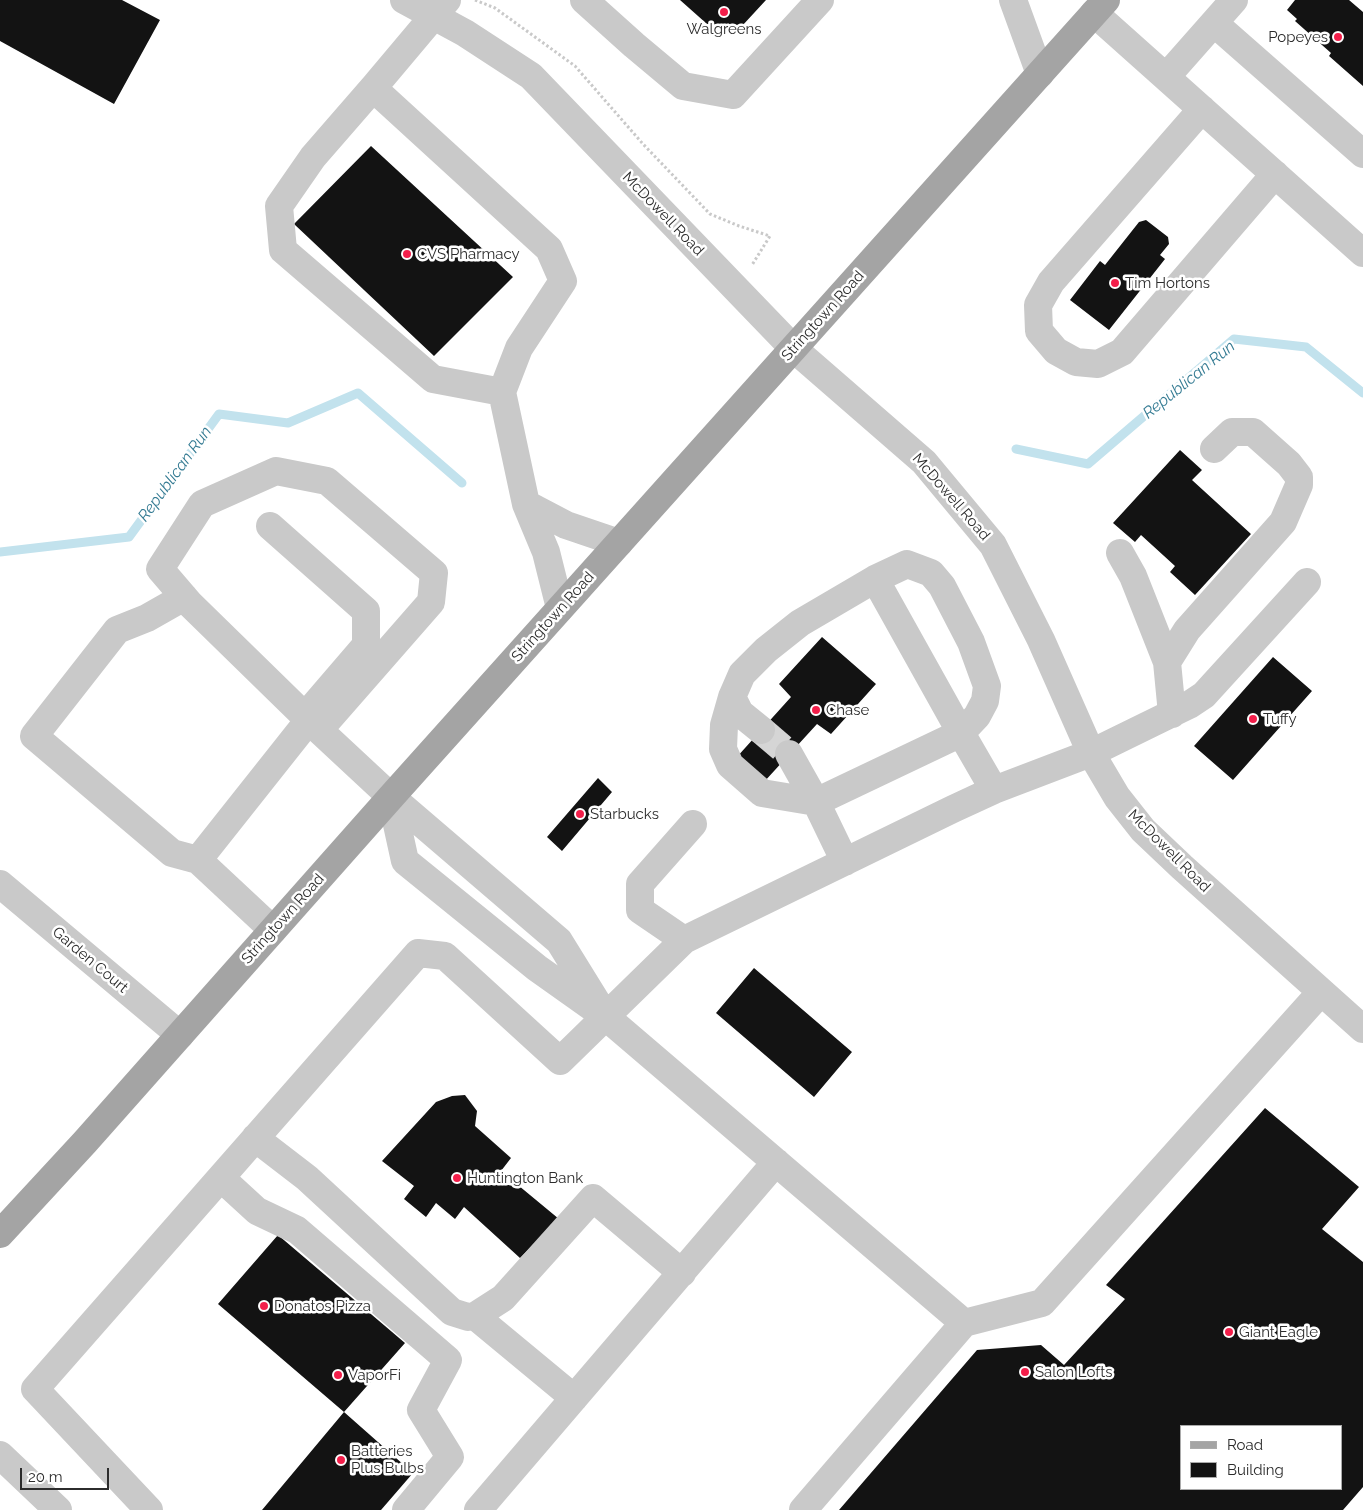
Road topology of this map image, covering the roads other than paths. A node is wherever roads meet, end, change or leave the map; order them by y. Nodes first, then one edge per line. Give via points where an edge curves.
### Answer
1 (404, 0) edge
2 (584, 0) edge
3 (820, 0) edge
4 (1013, 0) edge
5 (1234, 0) edge
6 (1100, 6) edge
7 (441, 8) edge
8 (1214, 23) junction
9 (1040, 74) junction
10 (1166, 77) junction
11 (373, 88) junction
12 (1202, 109) junction
13 (1363, 154) edge
14 (1275, 174) junction
15 (1363, 253) edge
16 (794, 349) junction
17 (502, 392) junction
18 (1214, 449) dead end
19 (526, 504) junction
20 (270, 526) dead end
21 (618, 543) junction
22 (1120, 553) dead end
23 (875, 579) junction
24 (1307, 582) dead end
25 (184, 597) junction
26 (560, 608) junction
27 (1166, 662) junction
28 (732, 697) junction
29 (1172, 714) junction
30 (311, 722) junction
31 (762, 730) tunnel mouth
32 (961, 734) junction
33 (1091, 753) junction
34 (789, 754) tunnel mouth
35 (994, 790) junction
36 (391, 797) junction
37 (816, 802) junction
38 (693, 824) dead end
39 (198, 860) junction
40 (845, 862) junction
41 (0, 884) edge
42 (273, 930) junction
43 (684, 940) junction
44 (1322, 992) junction
45 (606, 1017) junction
46 (1363, 1029) edge
47 (180, 1035) junction
48 (255, 1138) junction
49 (776, 1162) junction
50 (221, 1178) junction
51 (0, 1234) edge
52 (682, 1273) junction
53 (475, 1316) junction
54 (964, 1323) junction
55 (574, 1398) junction
56 (0, 1455) edge
57 (58, 1510) edge
58 (149, 1510) edge
59 (406, 1510) edge
60 (478, 1510) edge
61 (803, 1510) edge

1 - 7 street, McDowell Road
2 - 3 street via 683,86 733,95
4 - 9 street
5 - 8 street
6 - 9 main road, Stringtown Road
6 - 10 street
7 - 11 street
7 - 16 street, McDowell Road via 465,33 531,76
8 - 10 street
8 - 13 street
9 - 16 main road, Stringtown Road
10 - 12 street
11 - 17 street via 549,248 563,281 519,348
11 - 17 street via 313,157 279,206 283,250 433,379
12 - 14 street
12 - 14 street via 1051,282 1038,305 1039,331 1056,351 1076,362 1098,364 1122,352
14 - 15 street
16 - 21 main road, Stringtown Road
16 - 33 street, McDowell Road via 924,462 993,545 1042,640
17 - 19 street
18 - 27 street via 1232,432 1253,432 1289,464 1299,477 1299,485 1283,522 1187,630
19 - 21 street via 566,526
19 - 26 street via 546,552
20 - 30 street via 366,611 366,645
21 - 26 main road, Stringtown Road
22 - 27 street via 1133,576
23 - 28 street via 800,623 766,650 742,674
23 - 32 street
23 - 32 street via 907,564 932,573 942,586 971,642 987,686 985,701 977,716
24 - 29 street via 1204,695
25 - 30 street
25 - 30 street via 160,569 202,504 276,471 327,481 434,573 431,602
25 - 39 street via 117,630 34,736 172,853
26 - 36 main road, Stringtown Road
27 - 29 street
28 - 31 street via 740,713
28 - 37 street via 722,748 730,765 762,793
29 - 33 street
30 - 36 street
30 - 39 street
32 - 35 street
32 - 37 street
33 - 35 street
33 - 44 street, McDowell Road via 1116,797 1144,830
34 - 37 street
35 - 40 street
36 - 42 main road, Stringtown Road
36 - 45 street via 559,941
36 - 45 street via 405,861 537,968
37 - 40 street
38 - 43 street via 640,884 640,910
39 - 42 street
40 - 43 street
41 - 47 street, Garden Court
42 - 47 main road, Stringtown Road
43 - 45 street
44 - 46 street, McDowell Road
44 - 54 street via 1042,1303
45 - 48 street via 560,1060 445,956 418,953
45 - 49 street
47 - 51 main road, Stringtown Road
48 - 50 street
48 - 53 street via 307,1178 452,1312
49 - 52 street
49 - 54 street
50 - 58 street via 34,1389
50 - 59 street via 258,1211 297,1230 448,1360 421,1410 450,1456
52 - 53 street via 593,1198 502,1298
52 - 55 street
53 - 55 street
54 - 61 street
55 - 60 street
56 - 57 street

